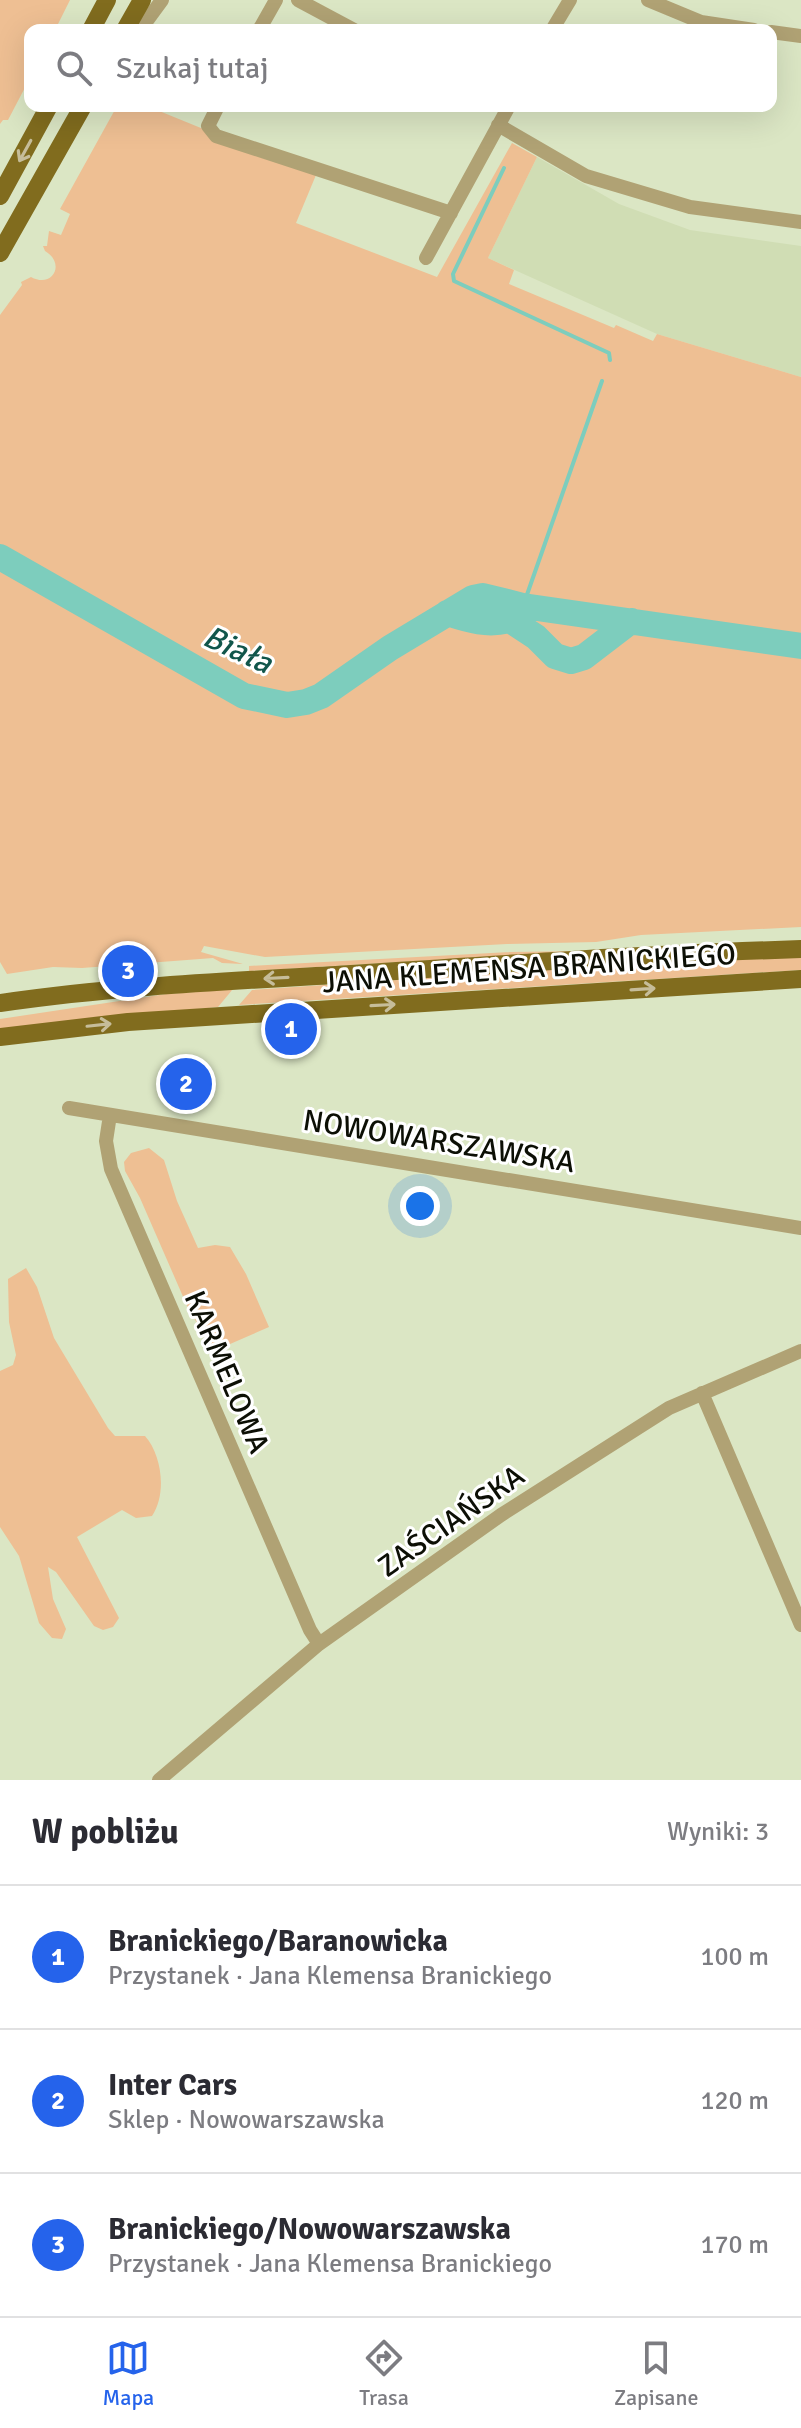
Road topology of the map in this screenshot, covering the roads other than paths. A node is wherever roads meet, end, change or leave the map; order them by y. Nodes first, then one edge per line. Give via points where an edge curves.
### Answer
1 (107, 0) edge
2 (142, 0) edge
3 (162, 0) edge
4 (276, 0) edge
5 (298, 0) edge
6 (570, 0) edge
7 (648, 0) edge
8 (94, 24) edge
9 (128, 24) edge
10 (144, 24) edge
11 (262, 24) edge
12 (343, 24) edge
13 (556, 24) edge
14 (714, 24) edge
15 (777, 33) edge
16 (801, 36) edge
17 (46, 112) edge
18 (80, 112) edge
19 (215, 112) edge
20 (502, 112) edge
21 (0, 196) edge
22 (451, 213) junction
23 (801, 222) edge
24 (0, 253) edge
25 (426, 258) dead end
26 (801, 949) edge
27 (801, 979) edge
28 (0, 1003) edge
29 (21, 1034) junction
30 (0, 1037) edge
31 (0, 1049) edge
32 (69, 1108) dead end
33 (110, 1115) junction
34 (801, 1228) edge
35 (801, 1351) edge
36 (702, 1393) junction
37 (801, 1625) edge
38 (319, 1644) junction
39 (159, 1780) edge

1 - 8 main road
2 - 9 main road
3 - 10 street
4 - 11 street
5 - 12 street
6 - 13 street
7 - 14 street
15 - 16 street
17 -> 21 main road
18 - 24 main road
19 - 22 street via 208,126 216,136
20 - 22 street
20 - 23 street via 586,176 690,207
22 - 25 street
26 -> 28 main road, JANA KLEMENSA BRANICKIEGO via 243,980
29 -> 27 main road, JANA KLEMENSA BRANICKIEGO via 141,1021
29 - 30 main road
29 - 31 street
32 - 33 street, NOWOWARSZAWSKA
33 - 34 street, NOWOWARSZAWSKA
33 - 38 street, KARMELOWA via 106,1141 111,1169
35 - 36 street, ZAŚCIAŃSKA
36 - 37 street
36 - 38 street, ZAŚCIAŃSKA via 594,1454
38 - 39 street, ZAŚCIAŃSKA

